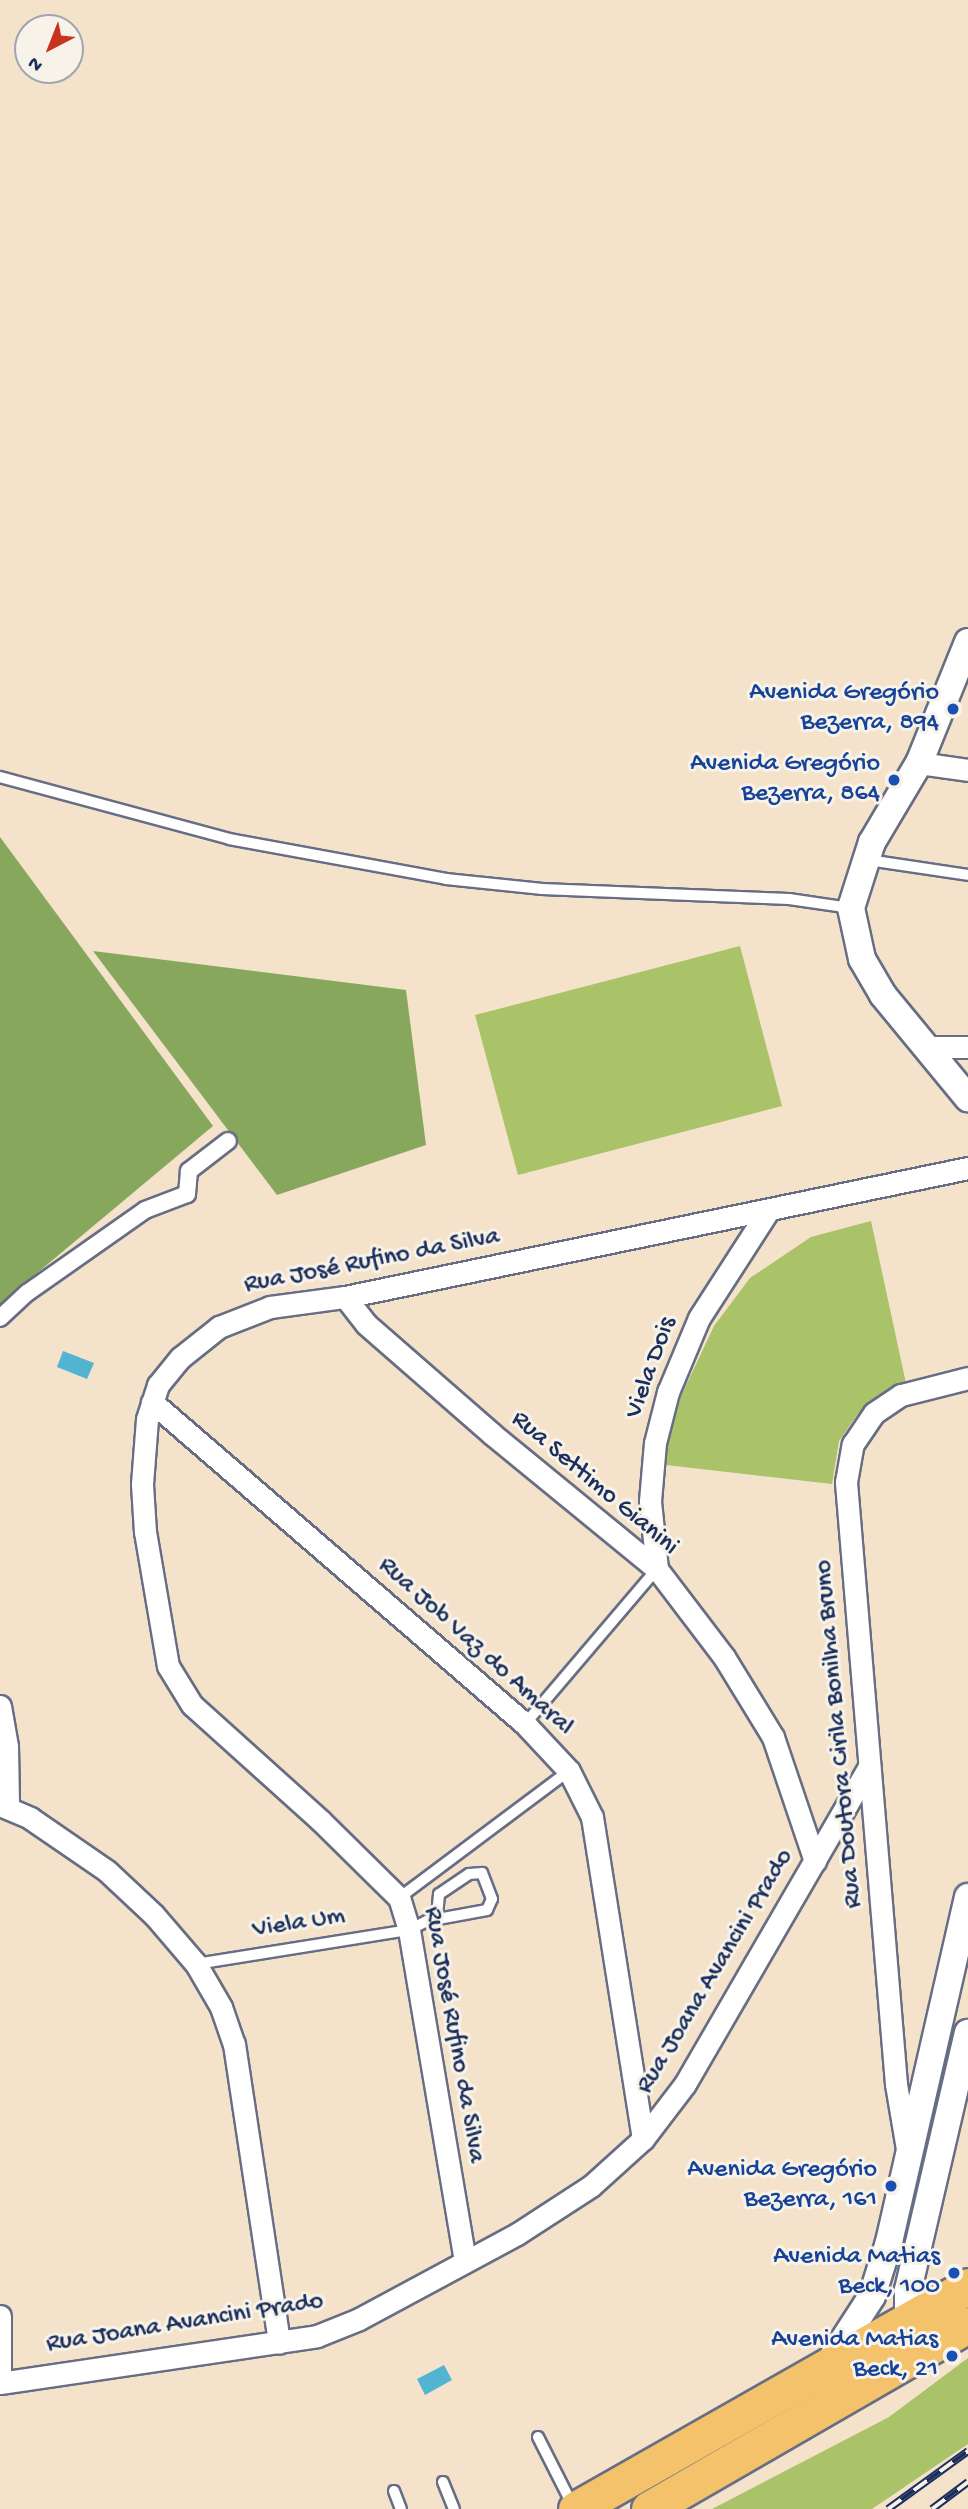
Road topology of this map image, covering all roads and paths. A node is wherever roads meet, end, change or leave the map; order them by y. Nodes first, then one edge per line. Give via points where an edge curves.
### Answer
1 (968, 642) edge
2 (919, 763) junction
3 (968, 769) edge
4 (0, 777) edge
5 (865, 860) junction
6 (968, 875) edge
7 (851, 908) junction
8 (968, 1046) edge
9 (928, 1047) junction
10 (968, 1098) edge
11 (228, 1141) dead end
12 (968, 1168) edge
13 (768, 1211) junction
14 (345, 1297) junction
15 (0, 1318) edge
16 (968, 1378) edge
17 (152, 1402) junction
18 (657, 1569) junction
19 (0, 1706) edge
20 (525, 1724) junction
21 (869, 1766) junction
22 (569, 1771) junction
23 (4, 1805) edge
24 (815, 1861) junction
25 (968, 1897) edge
26 (399, 1898) junction
27 (437, 1919) junction
28 (409, 1930) junction
29 (196, 1964) junction
30 (968, 2032) edge
31 (643, 2139) junction
32 (908, 2158) junction
33 (465, 2261) junction
34 (968, 2286) edge
35 (0, 2316) edge
36 (908, 2320) junction
37 (968, 2325) edge
38 (279, 2343) junction
39 (825, 2367) junction
40 (0, 2374) edge
41 (876, 2380) junction
42 (0, 2383) edge
43 (538, 2437) dead end
44 (443, 2482) dead end
45 (394, 2491) dead end
46 (401, 2509) edge
47 (454, 2509) edge
48 (575, 2509) edge
49 (649, 2509) edge

1 - 2 street
2 - 3 street
2 - 5 street
4 - 7 lane via 229,839 390,870 542,889 775,898
5 - 6 lane
5 - 7 street
7 - 9 street via 862,959 883,995
8 - 9 street
9 - 10 street
11 - 15 street via 189,1171 187,1194 145,1210 27,1293
12 - 13 street, Rua José Rufino da Silva
13 - 14 street, Rua José Rufino da Silva
13 - 18 street, Viela Dois via 699,1318 668,1392 655,1443 650,1501
14 - 17 street, Rua José Rufino da Silva via 270,1307 219,1327 167,1371
14 - 18 street, Rua Settimo Gianini via 366,1324 492,1434
16 - 21 street, Rua Doutora Cirila Bonilha Bruno via 901,1395 883,1405 861,1426 853,1444 846,1482
17 - 20 street, Rua Job Vaz do Amaral
17 - 26 street, Rua José Rufino da Silva via 142,1452 145,1532 164,1648 174,1678 192,1706
18 - 20 lane
18 - 24 street, Rua Settimo Gianini via 724,1657 773,1737
19 - 23 street via 7,1746
20 - 22 street, Rua Job Vaz do Amaral
21 - 24 street, Rua Joana Avancini Prado
21 - 32 street, Rua Doutora Cirila Bonilha Bruno via 884,1894 896,2084
22 - 26 lane
22 - 31 street, Rua Job Vaz do Amaral via 592,1817
23 - 29 street via 107,1871 154,1915
24 - 31 street, Rua Joana Avancini Prado via 685,2084
25 - 32 street
26 - 28 street, Rua José Rufino da Silva
27 - 27 lane, Viela Um via 439,1894 469,1874 482,1873 492,1899 487,1910
27 - 28 lane, Viela Um
28 - 29 lane, Viela Um
28 - 33 street, Rua José Rufino da Silva
29 - 38 street via 221,2007 234,2044
30 - 36 street via 908,2290
31 - 33 street, Rua Joana Avancini Prado via 621,2163 570,2201
32 - 39 street via 872,2296
33 - 38 street, Rua Joana Avancini Prado via 334,2330
34 - 36 main road
35 - 40 street
36 - 39 main road
36 - 41 main road via 894,2361
37 - 41 main road
38 - 42 street, Rua Joana Avancini Prado via 148,2358
39 - 48 main road
41 - 49 main road
43 - 48 lane
44 - 47 lane
45 - 46 lane

